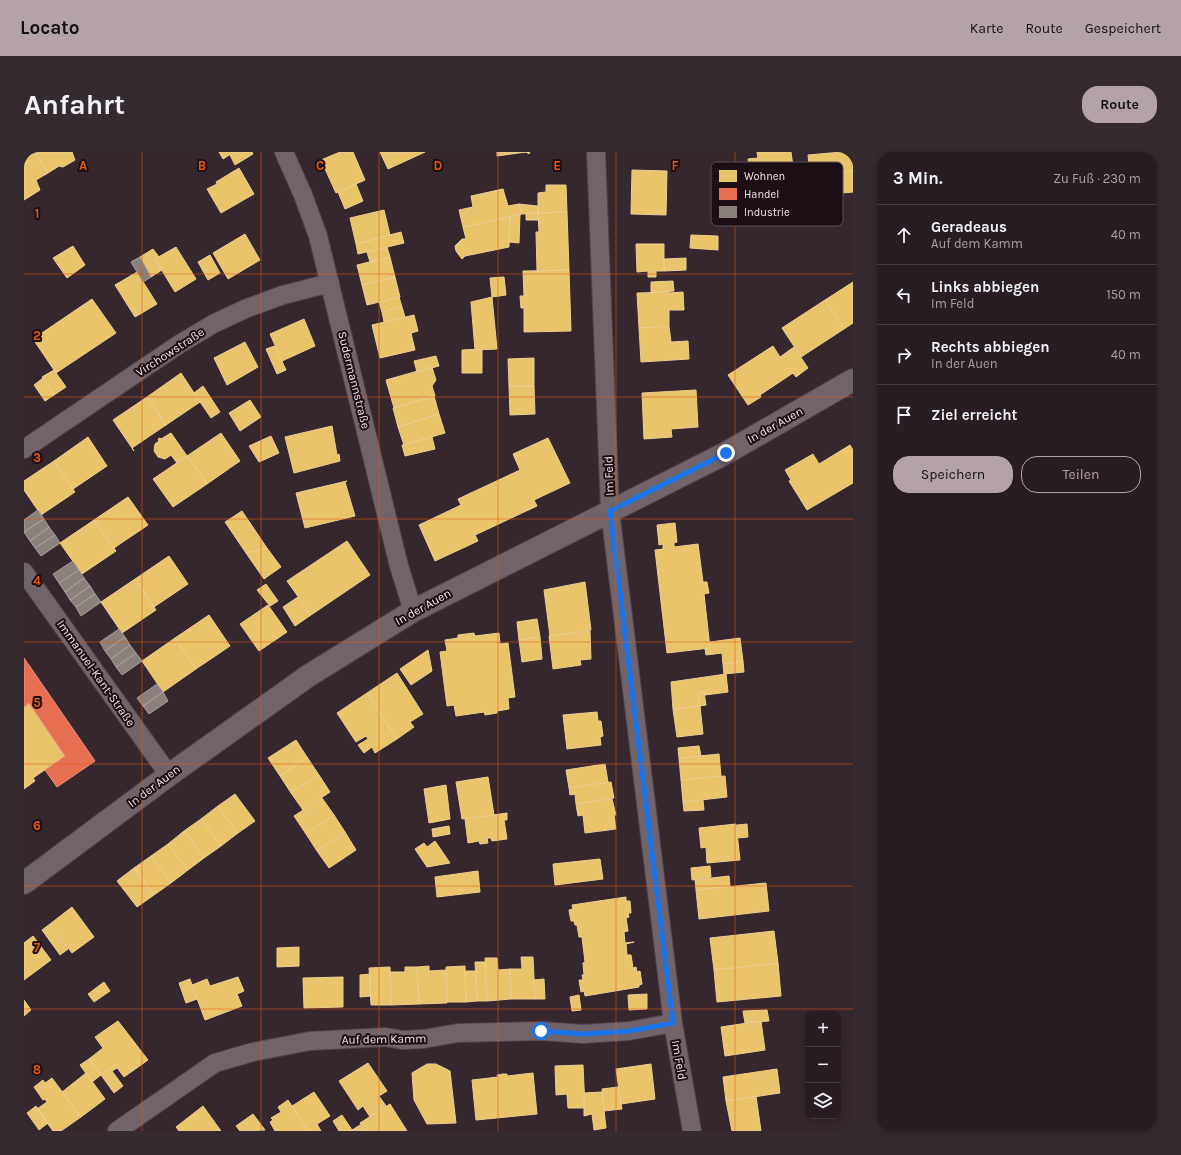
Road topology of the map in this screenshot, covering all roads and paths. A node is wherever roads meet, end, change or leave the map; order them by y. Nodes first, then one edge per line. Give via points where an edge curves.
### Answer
1 (596, 152) edge
2 (287, 153) edge
3 (330, 283) junction
4 (853, 380) edge
5 (24, 449) edge
6 (610, 511) junction
7 (24, 572) edge
8 (413, 611) junction
9 (169, 775) junction
10 (24, 883) edge
11 (673, 1023) junction
12 (117, 1131) edge
13 (692, 1131) edge

1 - 6 street, Im Feld
2 - 3 street, Sudermannstraße via 318,236
3 - 5 street, Virchowstraße via 283,295 213,324
3 - 8 street, Sudermannstraße via 399,566
4 - 6 street, In der Auen via 726,453
6 - 8 street, In der Auen
6 - 11 street, Im Feld
7 - 9 street, Immanuel-Kant-Straße
8 - 9 street, In der Auen via 308,676
9 - 10 street, In der Auen
11 - 12 street, Auf dem Kamm via 629,1031 583,1034 541,1031 458,1033 424,1040 386,1037 310,1041 288,1045 215,1063
11 - 13 street, Im Feld

